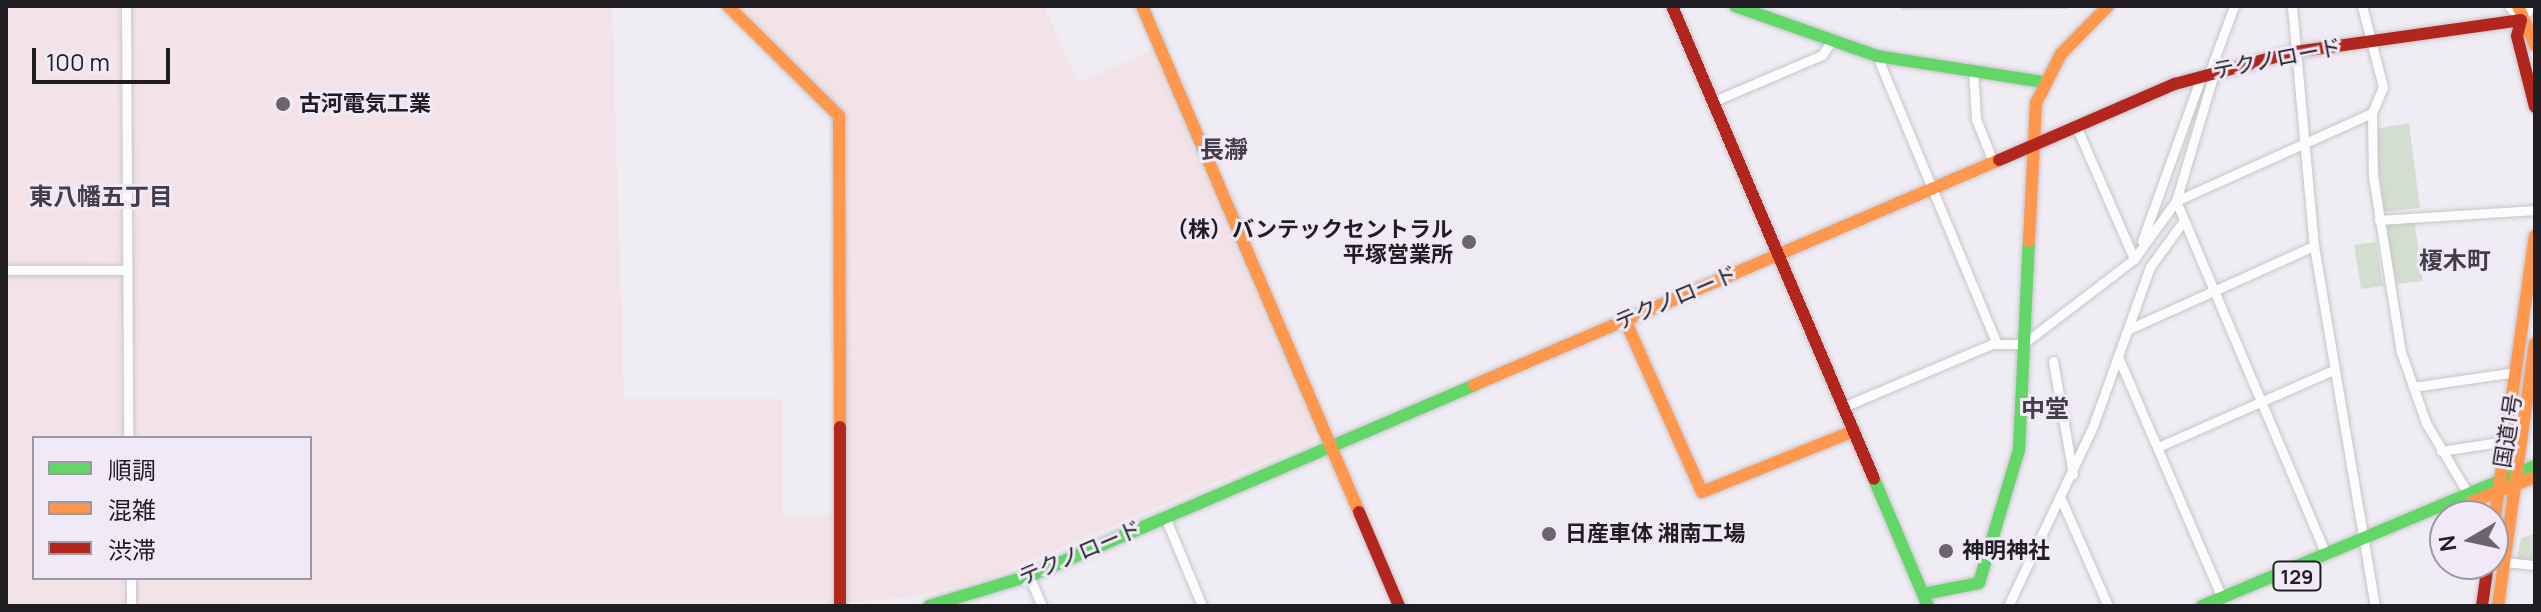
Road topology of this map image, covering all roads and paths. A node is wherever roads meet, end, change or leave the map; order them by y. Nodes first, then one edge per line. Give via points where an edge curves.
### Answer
1 (126, 6) edge
2 (728, 6) edge
3 (1142, 6) edge
4 (1672, 6) edge
5 (1735, 6) edge
6 (2108, 6) edge
7 (2234, 6) edge
8 (2292, 6) edge
9 (2362, 6) edge
10 (2509, 6) edge
11 (2518, 6) edge
12 (2531, 6) edge
13 (2521, 20) junction
14 (2374, 41) junction
15 (1830, 43) junction
16 (2535, 45) edge
17 (2294, 52) junction
18 (1877, 56) junction
19 (1973, 70) junction
20 (2209, 72) junction
21 (2043, 82) junction
22 (1712, 102) junction
23 (2535, 107) edge
24 (2372, 113) junction
25 (2076, 126) junction
26 (2303, 144) junction
27 (2031, 145) junction
28 (1993, 162) junction
29 (1931, 189) junction
30 (2176, 201) junction
31 (2535, 210) edge
32 (2184, 220) junction
33 (2379, 220) junction
34 (2535, 236) edge
35 (2314, 246) junction
36 (1778, 254) junction
37 (2134, 259) junction
38 (6, 270) edge
39 (124, 270) junction
40 (2215, 290) junction
41 (1625, 320) junction
42 (2129, 329) junction
43 (1997, 344) junction
44 (2023, 344) junction
45 (2535, 344) edge
46 (2119, 359) junction
47 (2053, 361) dead end
48 (2333, 370) junction
49 (2517, 372) junction
50 (2413, 387) junction
51 (2262, 402) junction
52 (1843, 407) junction
53 (1854, 431) junction
54 (128, 436) edge
55 (2506, 441) junction
56 (1330, 447) junction
57 (2158, 447) junction
58 (2441, 451) junction
59 (2535, 466) edge
60 (2073, 474) junction
61 (2535, 477) edge
62 (2515, 478) junction
63 (2499, 485) junction
64 (2467, 492) junction
65 (2061, 499) junction
66 (2497, 500) edge
67 (1165, 517) junction
68 (2509, 528) edge
69 (2363, 543) junction
70 (2326, 554) junction
71 (2509, 562) edge
72 (2535, 565) edge
73 (1029, 576) junction
74 (131, 580) edge
75 (2486, 580) edge
76 (2502, 580) edge
77 (1925, 600) edge
78 (2227, 602) edge
79 (131, 606) edge
80 (840, 606) edge
81 (929, 606) edge
82 (1042, 606) edge
83 (1202, 606) edge
84 (1399, 606) edge
85 (2008, 606) edge
86 (2108, 606) edge
87 (2202, 606) edge
88 (2375, 606) edge
89 (2482, 606) edge
90 (2498, 606) edge

1 - 39 street
2 - 80 main road via 839,116
3 - 56 main road
4 - 22 main road
5 - 15 main road
6 - 21 main road via 2061,54
7 - 20 street
8 - 17 street
9 - 14 street
10 - 13 street
11 - 13 main road
12 - 13 street
13 - 14 main road, テクノロード
13 - 16 main road
13 - 23 main road via 2517,36
14 - 17 main road, テクノロード
14 - 24 street via 2384,96
15 - 18 main road
15 - 22 street via 1822,55
17 - 20 main road, テクノロード
17 - 26 street
18 - 19 main road
18 - 29 street
19 - 21 main road
19 - 28 street via 1976,119
20 - 25 main road, テクノロード
20 - 30 street
20 - 37 street
21 - 27 main road
22 - 36 main road
24 - 26 street
24 - 33 street
25 - 27 main road, テクノロード
25 - 37 street
26 - 30 street
26 - 35 street
27 - 28 main road, テクノロード
27 - 44 main road
28 - 29 main road, テクノロード
29 - 36 main road, テクノロード
29 - 43 street
30 - 32 street
30 - 37 street
31 - 33 street
32 - 40 street
32 - 42 street via 2150,267
33 - 50 street via 2401,352
34 - 49 main road, 国道1号
35 - 40 street
35 - 48 street
36 - 41 main road, テクノロード
36 - 52 main road
37 - 44 street
38 - 39 street
39 - 54 street
40 - 42 street
40 - 51 street
41 - 53 main road via 1702,492
41 - 56 main road, テクノロード
42 - 46 street
43 - 44 street
43 - 52 street
44 - 77 main road via 2019,450 1979,583
45 - 62 main road, 国道1号
46 - 57 street
46 - 60 street
47 - 60 street
48 - 51 street
48 - 69 street
49 - 50 street
49 - 55 main road, 国道1号
50 - 58 street
51 - 57 street
51 - 70 street
52 - 53 main road
53 - 77 main road
55 - 58 street
55 - 63 main road, 国道1号
56 - 67 main road, テクノロード
56 - 84 main road
57 - 78 street
58 - 64 street
59 - 62 main road, 129
60 - 65 street
61 - 62 main road, 129
62 - 63 main road, 129
62 - 68 main road, 国道1号
63 - 64 main road, 129
63 - 66 main road, 国道1号
63 - 69 main road, 129
64 - 69 main road, 129
65 - 85 street
65 - 86 street
67 - 73 main road, テクノロード
67 - 83 street
69 - 70 main road, 129
69 - 78 main road, 129
69 - 88 street
70 - 78 main road, 129
71 - 72 street
73 - 81 main road, テクノロード
73 - 82 street
74 - 79 street
75 - 89 main road
76 - 90 main road, 国道1号
78 - 87 main road, 129

